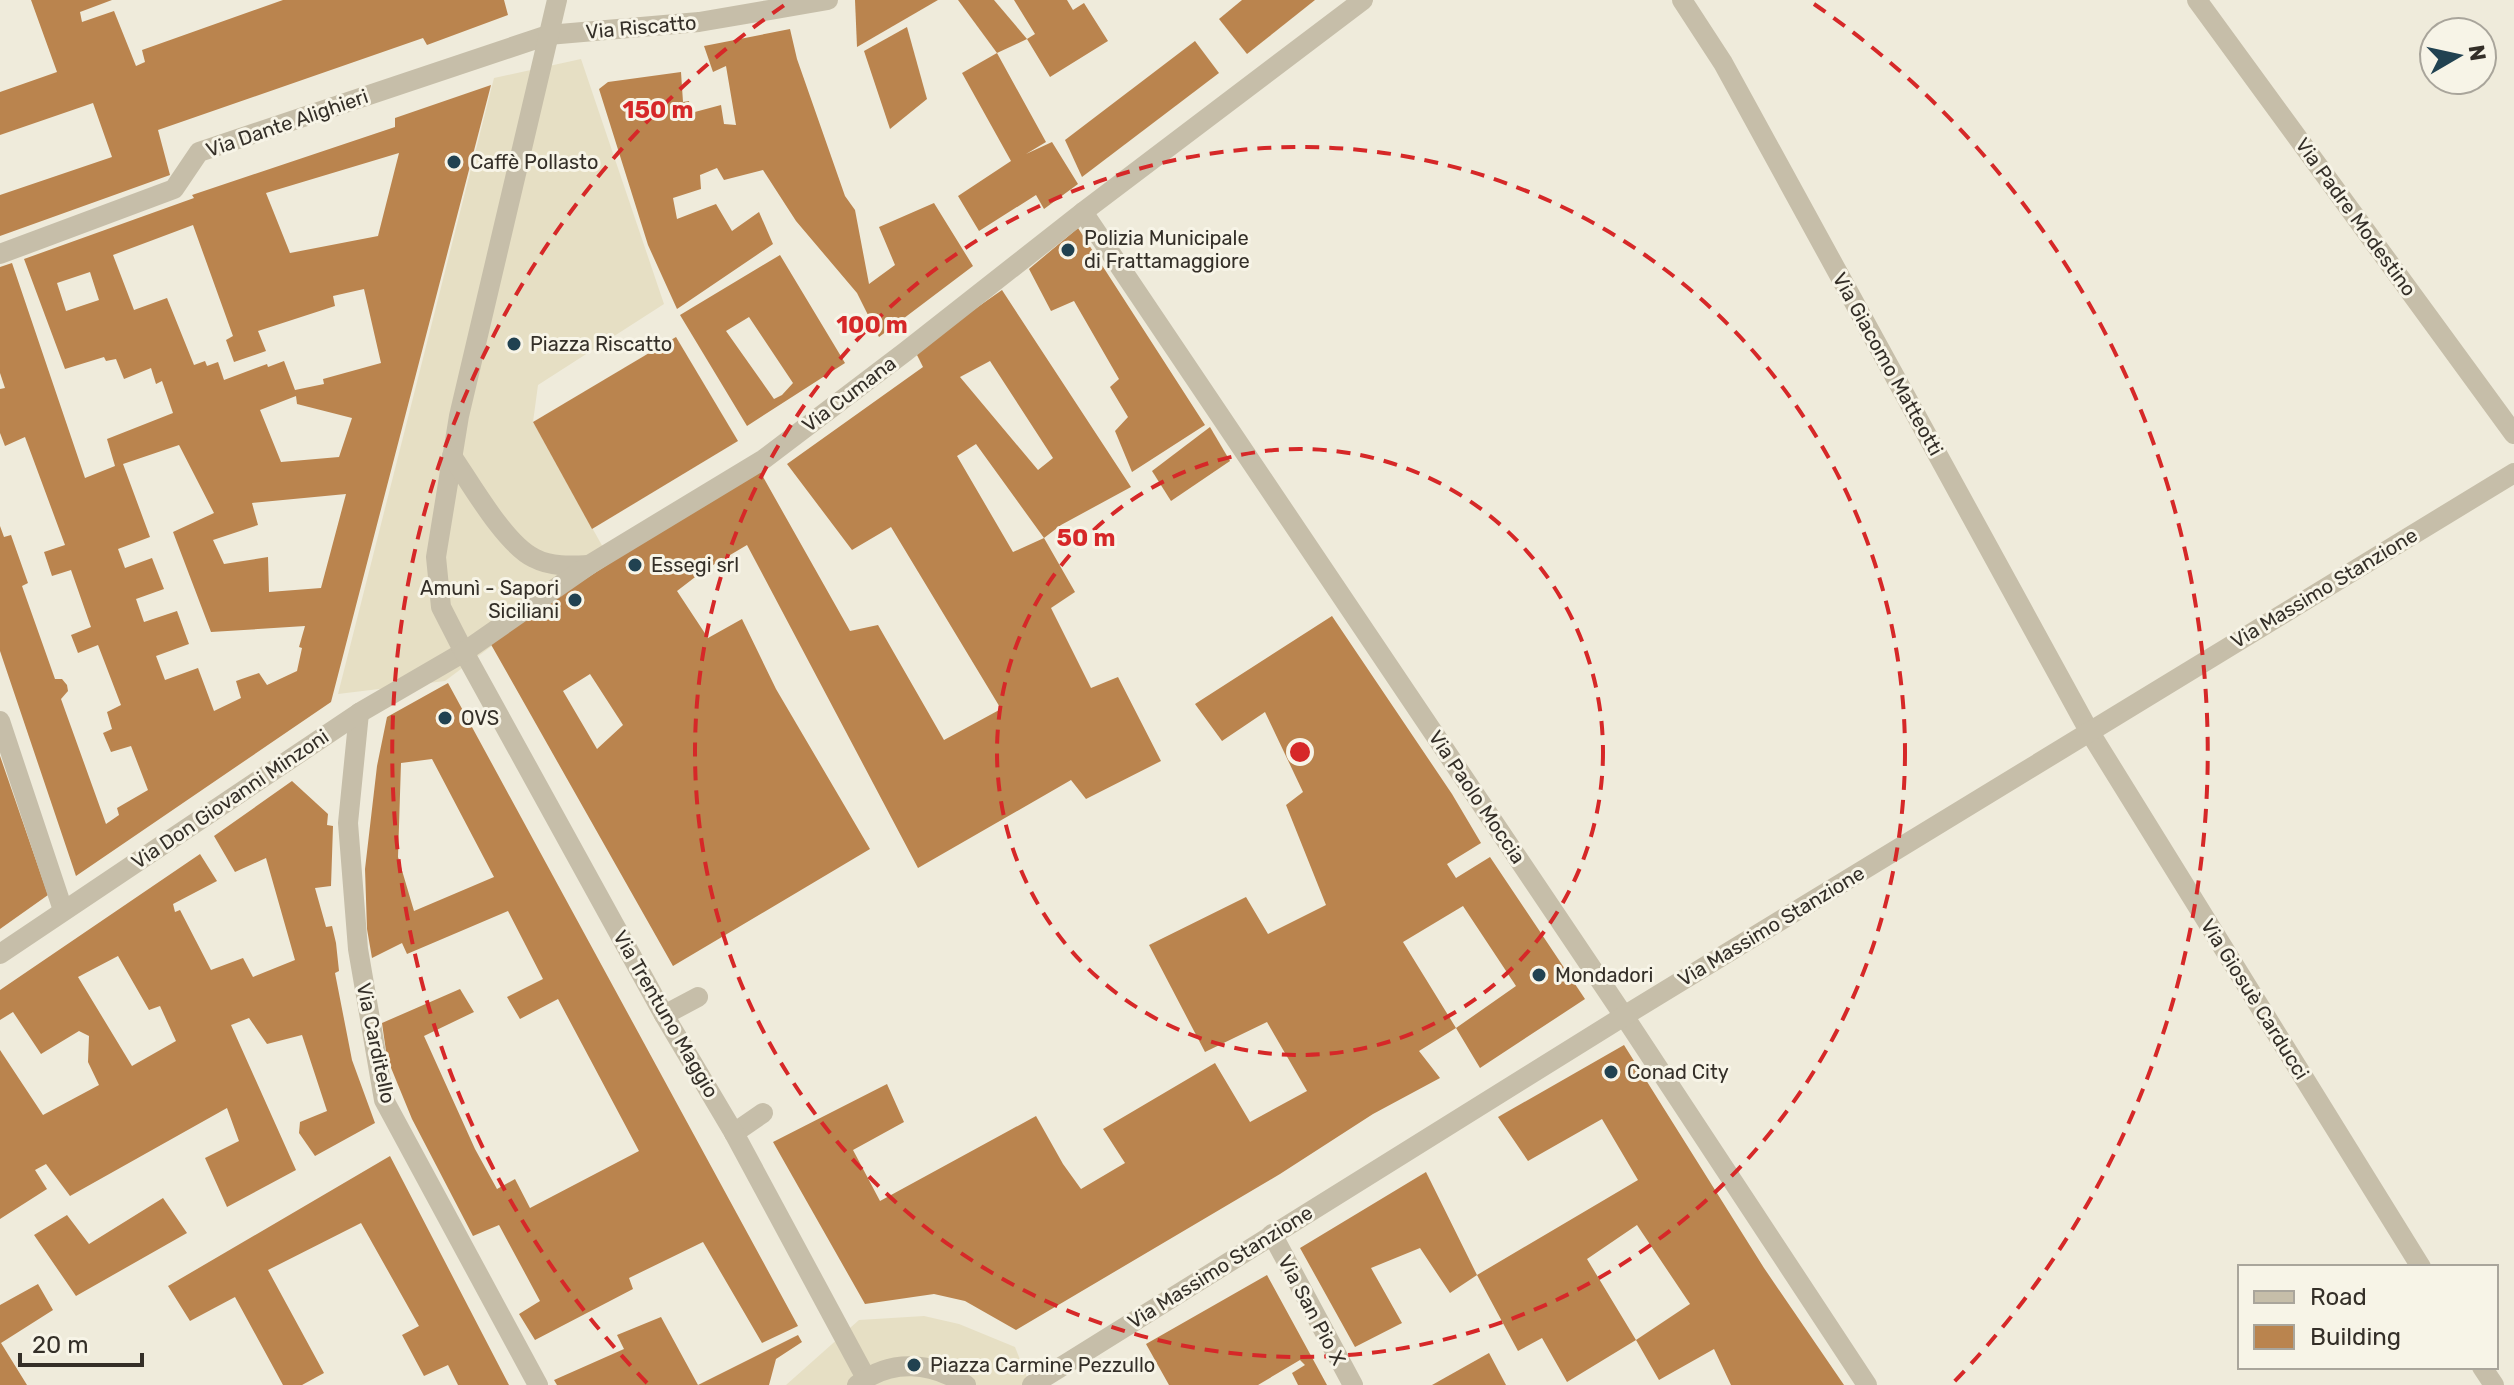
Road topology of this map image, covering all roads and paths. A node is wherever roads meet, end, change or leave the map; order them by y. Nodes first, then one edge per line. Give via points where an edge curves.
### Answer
1 (557, 0) edge
2 (828, 0) edge
3 (1363, 0) edge
4 (1682, 0) edge
5 (2197, 0) edge
6 (548, 35) junction
7 (1083, 212) junction
8 (0, 254) edge
9 (2514, 434) edge
10 (452, 456) junction
11 (2514, 473) edge
12 (589, 565) junction
13 (464, 652) junction
14 (359, 713) junction
15 (0, 721) edge
16 (2089, 731) junction
17 (63, 910) junction
18 (0, 954) edge
19 (698, 997) dead end
20 (664, 1015) junction
21 (1624, 1016) junction
22 (763, 1113) dead end
23 (734, 1133) junction
24 (1272, 1234) junction
25 (2420, 1265) edge
26 (862, 1381) edge
27 (538, 1385) edge
28 (966, 1385) edge
29 (1032, 1385) edge
30 (1353, 1385) edge
31 (1867, 1385) edge

1 - 6 street
2 - 6 street, Via Riscatto via 699,22
3 - 7 street, Via Cumana
4 - 16 street, Via Giacomo Matteotti via 1723,63
5 - 9 street, Via Padre Modestino
6 - 8 street, Via Dante Alighieri via 199,152 174,189
6 - 10 street
7 - 12 street, Via Cumana via 764,459
7 - 21 street, Via Paolo Moccia
10 - 12 street via 507,535 532,558 557,566
10 - 13 street via 436,557 441,607
11 - 16 street, Via Massimo Stanzione
12 - 13 street
13 - 14 street, Via Don Giovanni Minzoni
13 - 20 street, Via Trentuno Maggio
14 - 17 street, Via Don Giovanni Minzoni
14 - 27 street, Via Carditello via 348,823 358,949 384,1100
15 - 17 street
16 - 21 street, Via Massimo Stanzione
16 - 25 street, Via Giosuè Carducci
17 - 18 street, Via Don Giovanni Minzoni
19 - 20 street
20 - 23 street, Via Trentuno Maggio
21 - 24 street, Via Massimo Stanzione
21 - 31 street, Via Paolo Moccia
22 - 23 street
23 - 26 street, Via Trentuno Maggio
24 - 29 street, Via Massimo Stanzione
24 - 30 street, Via San Pio X
26 - 28 street via 900,1366 918,1366

